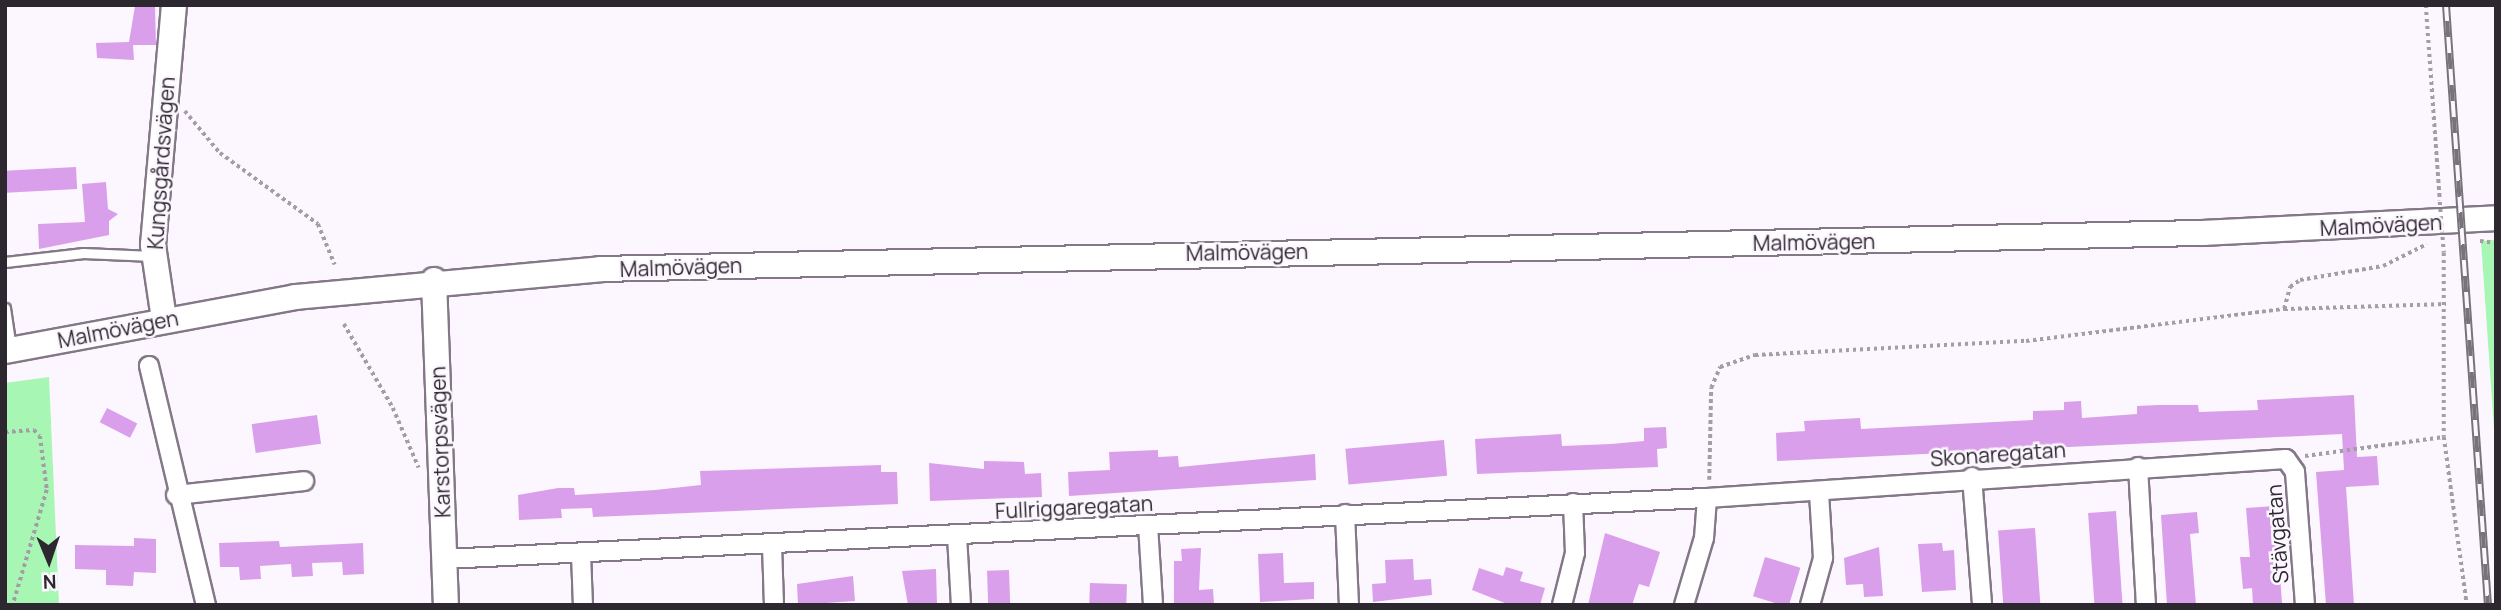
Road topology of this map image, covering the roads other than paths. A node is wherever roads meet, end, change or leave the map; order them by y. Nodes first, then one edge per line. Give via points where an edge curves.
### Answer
1 (174, 5) edge
2 (2496, 218) edge
3 (153, 256) junction
4 (5, 262) edge
5 (434, 280) junction
6 (5, 308) edge
7 (164, 319) junction
8 (8, 351) edge
9 (149, 366) dead end
10 (2292, 461) joint
11 (2138, 467) junction
12 (1972, 477) junction
13 (304, 481) dead end
14 (1819, 492) junction
15 (176, 495) junction
16 (1707, 498) junction
17 (1573, 503) junction
18 (1345, 513) junction
19 (1148, 526) junction
20 (957, 536) junction
21 (772, 545) junction
22 (581, 554) junction
23 (444, 559) junction
24 (206, 605) edge
25 (446, 605) edge
26 (583, 605) edge
27 (774, 605) edge
28 (961, 605) edge
29 (1153, 605) edge
30 (1349, 605) edge
31 (1562, 605) edge
32 (1684, 605) edge
33 (1810, 605) edge
34 (1982, 605) edge
35 (2146, 605) edge
36 (2305, 605) edge

1 - 3 main road, Kungsgårdsvägen
2 - 5 main road, Malmövägen via 2217,232 1038,257
3 - 4 lane via 83,253
3 - 7 main road, Kungsgårdsvägen
5 - 7 main road, Malmövägen
5 - 23 main road, Karstorpsvägen
6 - 8 lane
7 - 8 main road, Malmövägen
9 - 15 street
10 - 11 street, Skonaregatan
10 - 36 street, Stävgatan
11 - 12 street, Skonaregatan
11 - 35 street
12 - 14 street, Skonaregatan
12 - 34 street
13 - 15 street
14 - 16 street, Skonaregatan
14 - 33 street via 1823,558
15 - 24 street
16 - 17 street, Fullriggaregatan
16 - 32 street via 1704,538
17 - 18 street, Fullriggaregatan
17 - 31 street via 1575,553
18 - 19 street, Fullriggaregatan
18 - 30 street
19 - 20 street, Fullriggaregatan
19 - 29 street
20 - 21 street, Fullriggaregatan
20 - 28 street
21 - 22 street, Fullriggaregatan
21 - 27 street
22 - 23 street, Fullriggaregatan
22 - 26 street
23 - 25 main road, Karstorpsvägen

